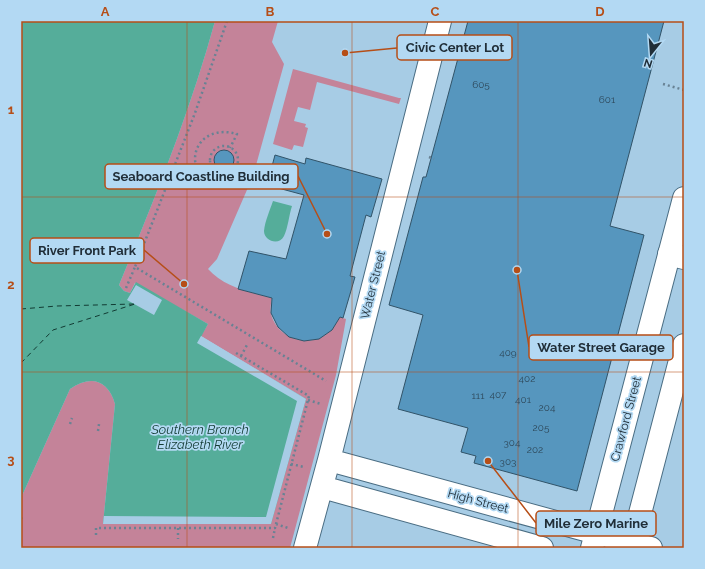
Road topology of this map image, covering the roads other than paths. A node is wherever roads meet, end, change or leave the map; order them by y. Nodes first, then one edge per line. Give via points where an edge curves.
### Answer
1 (440, 21) edge
2 (684, 198) edge
3 (677, 256) edge
4 (684, 345) edge
5 (329, 460) junction
6 (322, 487) junction
7 (594, 541) edge
8 (638, 546) edge
9 (305, 548) edge
10 (542, 548) edge

1 - 5 street, Water Street
2 - 3 street, Crawford Street
3 - 7 street, Crawford Street
4 - 8 street
5 - 6 street, Water Street
5 - 7 street, High Street
6 - 9 street, Water Street
6 - 10 street
7 - 8 street, High Street

